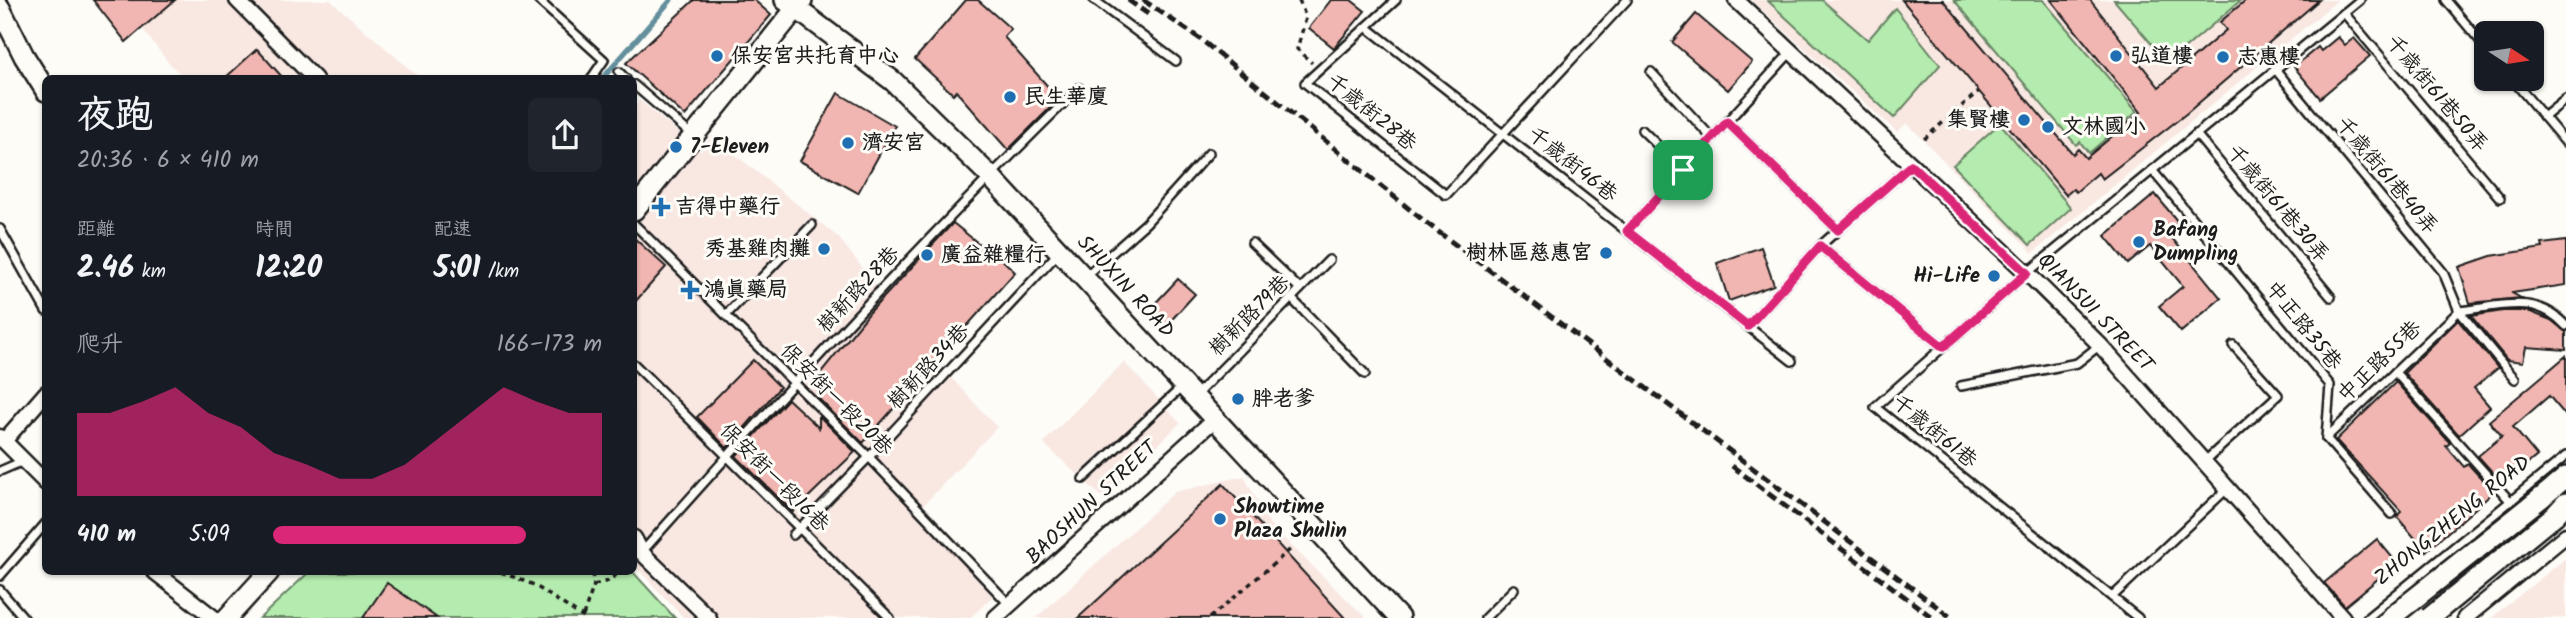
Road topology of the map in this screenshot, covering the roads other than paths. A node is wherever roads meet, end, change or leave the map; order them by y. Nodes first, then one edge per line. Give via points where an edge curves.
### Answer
1 (538, 0) edge
2 (1094, 0) edge
3 (1396, 0) edge
4 (1627, 0) edge
5 (1736, 0) edge
6 (2360, 0) edge
7 (2445, 0) edge
8 (241, 2) edge
9 (794, 3) edge
10 (0, 8) edge
11 (2344, 13) junction
12 (1368, 29) junction
13 (2474, 34) edge
14 (1791, 52) junction
15 (1176, 61) dead end
16 (2275, 69) junction
17 (619, 72) dead end
18 (1651, 72) dead end
19 (311, 75) edge
20 (594, 75) edge
21 (622, 75) edge
22 (42, 84) edge
23 (637, 88) edge
24 (1080, 88) dead end
25 (2522, 91) edge
26 (2566, 99) edge
27 (2544, 117) junction
28 (1727, 122) junction
29 (1642, 130) dead end
30 (1501, 132) junction
31 (2196, 134) junction
32 (694, 137) junction
33 (1712, 138) junction
34 (2566, 143) edge
35 (1209, 153) dead end
36 (1911, 165) junction
37 (1683, 170) junction
38 (2152, 170) junction
39 (989, 175) junction
40 (2500, 198) dead end
41 (637, 206) edge
42 (812, 225) dead end
43 (637, 226) edge
44 (0, 229) edge
45 (1838, 230) junction
46 (1627, 231) junction
47 (1252, 243) dead end
48 (1820, 246) junction
49 (1060, 251) junction
50 (1329, 260) dead end
51 (2027, 273) junction
52 (1084, 277) junction
53 (1300, 289) junction
54 (2331, 297) dead end
55 (1291, 298) junction
56 (42, 304) edge
57 (2459, 311) junction
58 (726, 315) junction
59 (1748, 326) junction
60 (2566, 326) edge
61 (2099, 345) junction
62 (2233, 345) dead end
63 (1943, 347) junction
64 (1792, 361) dead end
65 (637, 368) edge
66 (2395, 372) junction
67 (1365, 374) dead end
68 (2515, 379) dead end
69 (795, 384) junction
70 (1961, 386) dead end
71 (1190, 390) junction
72 (42, 397) edge
73 (1216, 418) junction
74 (2326, 438) junction
75 (2, 439) edge
76 (727, 456) junction
77 (2566, 456) edge
78 (869, 457) junction
79 (24, 461) junction
80 (2205, 461) junction
81 (0, 471) edge
82 (2566, 477) edge
83 (42, 479) edge
84 (1083, 480) dead end
85 (2566, 482) edge
86 (2228, 488) junction
87 (2541, 498) junction
88 (2511, 502) junction
89 (2562, 508) edge
90 (2392, 514) dead end
91 (800, 527) junction
92 (42, 528) edge
93 (793, 535) dead end
94 (2566, 535) edge
95 (637, 543) edge
96 (642, 552) junction
97 (159, 575) edge
98 (266, 575) edge
99 (0, 576) edge
100 (1514, 589) dead end
101 (0, 590) edge
102 (2112, 597) junction
103 (1010, 606) junction
104 (24, 618) edge
105 (214, 618) edge
106 (227, 618) edge
107 (709, 618) edge
108 (890, 618) edge
109 (995, 618) edge
110 (1399, 618) edge
111 (1485, 618) edge
112 (2138, 618) edge
113 (2343, 618) edge
114 (2367, 618) edge
115 (2390, 618) edge
116 (2429, 618) edge
117 (2465, 618) edge

1 - 20 lane via 604,60
2 - 15 lane
3 - 12 lane, 千歲街28巷
4 - 30 lane
5 - 14 street, QIANSUI STREET
6 - 11 lane, 千歲街61巷
7 - 13 lane
8 - 19 street
9 - 32 main road
9 - 39 main road, SHUXIN ROAD via 893,81
10 - 22 main road
11 - 16 lane, 千歲街61巷
11 - 40 lane, 千歲街61巷50弄
12 - 30 lane, 千歲街46巷
12 - 30 lane, 千歲街28巷 via 1305,83 1446,195
14 - 28 lane, 千歲街46巷
14 - 36 street, QIANSUI STREET
16 - 31 lane, 千歲街61巷
16 - 57 lane, 千歲街61巷40弄 via 2443,272
17 - 21 lane
18 - 33 lane
23 - 32 lane
24 - 39 lane, 樹新路28巷
25 - 27 lane
26 - 27 lane
27 - 34 lane
28 - 33 lane, 千歲街46巷
28 - 45 lane
29 - 37 lane
30 - 46 lane, 千歲街46巷
31 - 38 lane, 千歲街61巷
31 - 54 lane, 千歲街61巷30弄
32 - 41 main road
33 - 37 lane, 千歲街46巷
35 - 52 lane via 1146,223
36 - 45 lane
36 - 51 street, QIANSUI STREET
37 - 46 lane, 千歲街46巷
38 - 51 lane, 千歲街61巷
38 - 74 lane, 中正路35巷 via 2330,385
39 - 49 main road, SHUXIN ROAD
39 - 69 lane, 樹新路28巷
42 - 58 lane
43 - 58 lane, 保安街一段20巷
44 - 56 lane
45 - 48 lane
46 - 59 lane
47 - 53 lane
48 - 59 lane
48 - 63 lane
49 - 52 main road, SHUXIN ROAD
49 - 78 lane, 樹新路34巷
50 - 53 lane, 樹新路79巷
51 - 61 street, QIANSUI STREET
51 - 63 lane, 千歲街61巷
52 - 71 main road, SHUXIN ROAD
53 - 55 lane, 樹新路79巷
55 - 67 lane
55 - 71 lane, 樹新路79巷
57 - 60 lane via 2531,303 2556,314
57 - 66 lane, 中正路55巷
57 - 68 lane, 千歲街61巷40弄
58 - 69 lane, 保安街一段20巷
59 - 64 lane
61 - 70 lane via 2077,363
61 - 80 street, QIANSUI STREET
62 - 80 lane via 2278,396
63 - 102 lane, 千歲街61巷 via 1875,407
65 - 76 lane, 保安街一段16巷
66 - 74 lane, 中正路55巷
66 - 88 lane
69 - 76 lane, 樹新路28巷
69 - 78 lane, 保安街一段20巷
71 - 73 main road, SHUXIN ROAD
71 - 84 lane, 樹新路79巷
72 - 75 street
73 - 103 street, BAOSHUN STREET
73 - 110 main road, SHUXIN ROAD
74 - 90 lane
75 - 79 street
76 - 91 lane, 保安街一段16巷
76 - 96 lane, 樹新路28巷
77 - 88 lane, ZHONGZHENG ROAD
78 - 91 lane, 樹新路34巷
78 - 103 lane, 保安街一段20巷
79 - 81 lane
79 - 83 street
80 - 86 street, QIANSUI STREET
82 - 87 main road
85 - 87 main road
86 - 102 lane
86 - 113 street, QIANSUI STREET
87 - 115 main road, bridge
88 - 114 lane, ZHONGZHENG ROAD
89 - 116 main road, bridge
91 - 93 lane, 樹新路34巷
91 - 108 lane, 保安街一段16巷
92 - 99 lane
94 - 117 street
95 - 96 street
96 - 107 street
97 - 105 street
98 - 106 main road
100 - 111 lane
101 - 104 lane
102 - 112 lane, 千歲街61巷
103 - 109 street, BAOSHUN STREET

